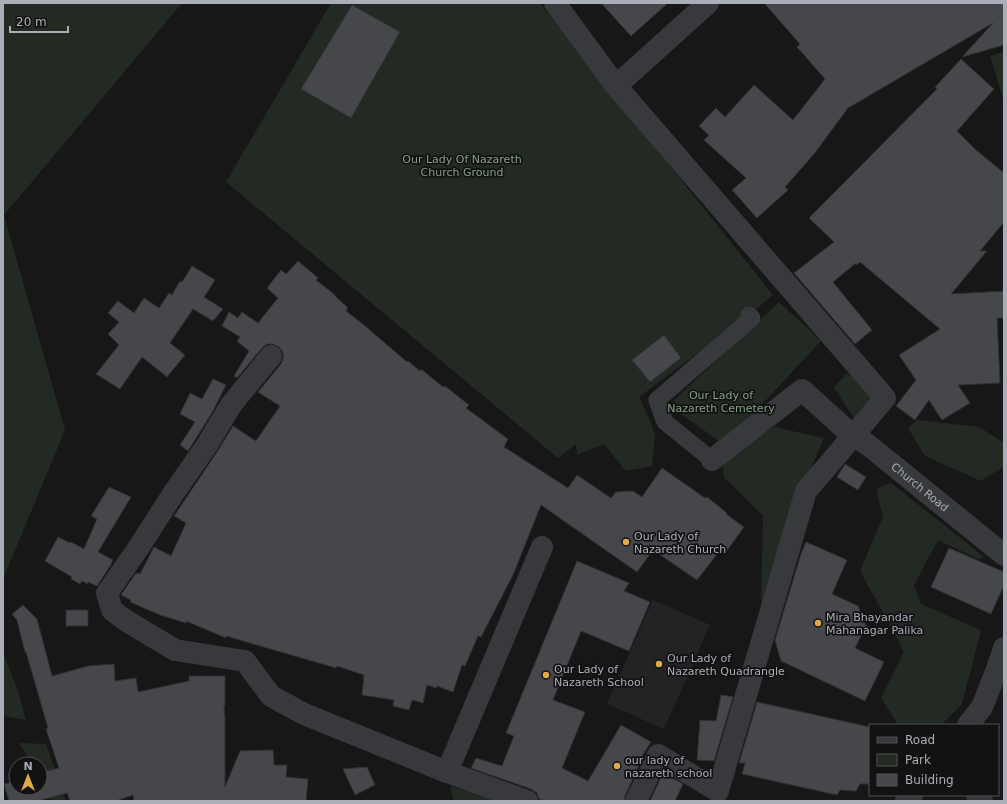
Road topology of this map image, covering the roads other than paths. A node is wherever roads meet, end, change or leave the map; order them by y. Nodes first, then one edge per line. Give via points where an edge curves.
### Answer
1 (555, 3) edge
2 (708, 3) edge
3 (616, 86) junction
4 (749, 315) dead end
5 (271, 356) dead end
6 (853, 436) junction
7 (712, 460) joint
8 (542, 547) dead end
9 (1004, 555) edge
10 (1004, 648) edge
11 (1001, 670) edge
12 (969, 724) edge
13 (446, 772) junction
14 (527, 801) edge
15 (636, 801) edge

1 - 3 street
2 - 3 street
3 - 6 street via 885,398
4 - 7 street via 752,318 657,400 665,422
5 - 13 street via 231,405 107,593 112,610 175,650 245,661 270,696 304,714
6 - 7 street, Church Road via 802,390
6 - 9 street, Church Road via 867,444
6 - 15 street via 806,491 718,791 658,755
8 - 13 street
10 - 11 street
11 - 12 street via 982,708
13 - 14 street

